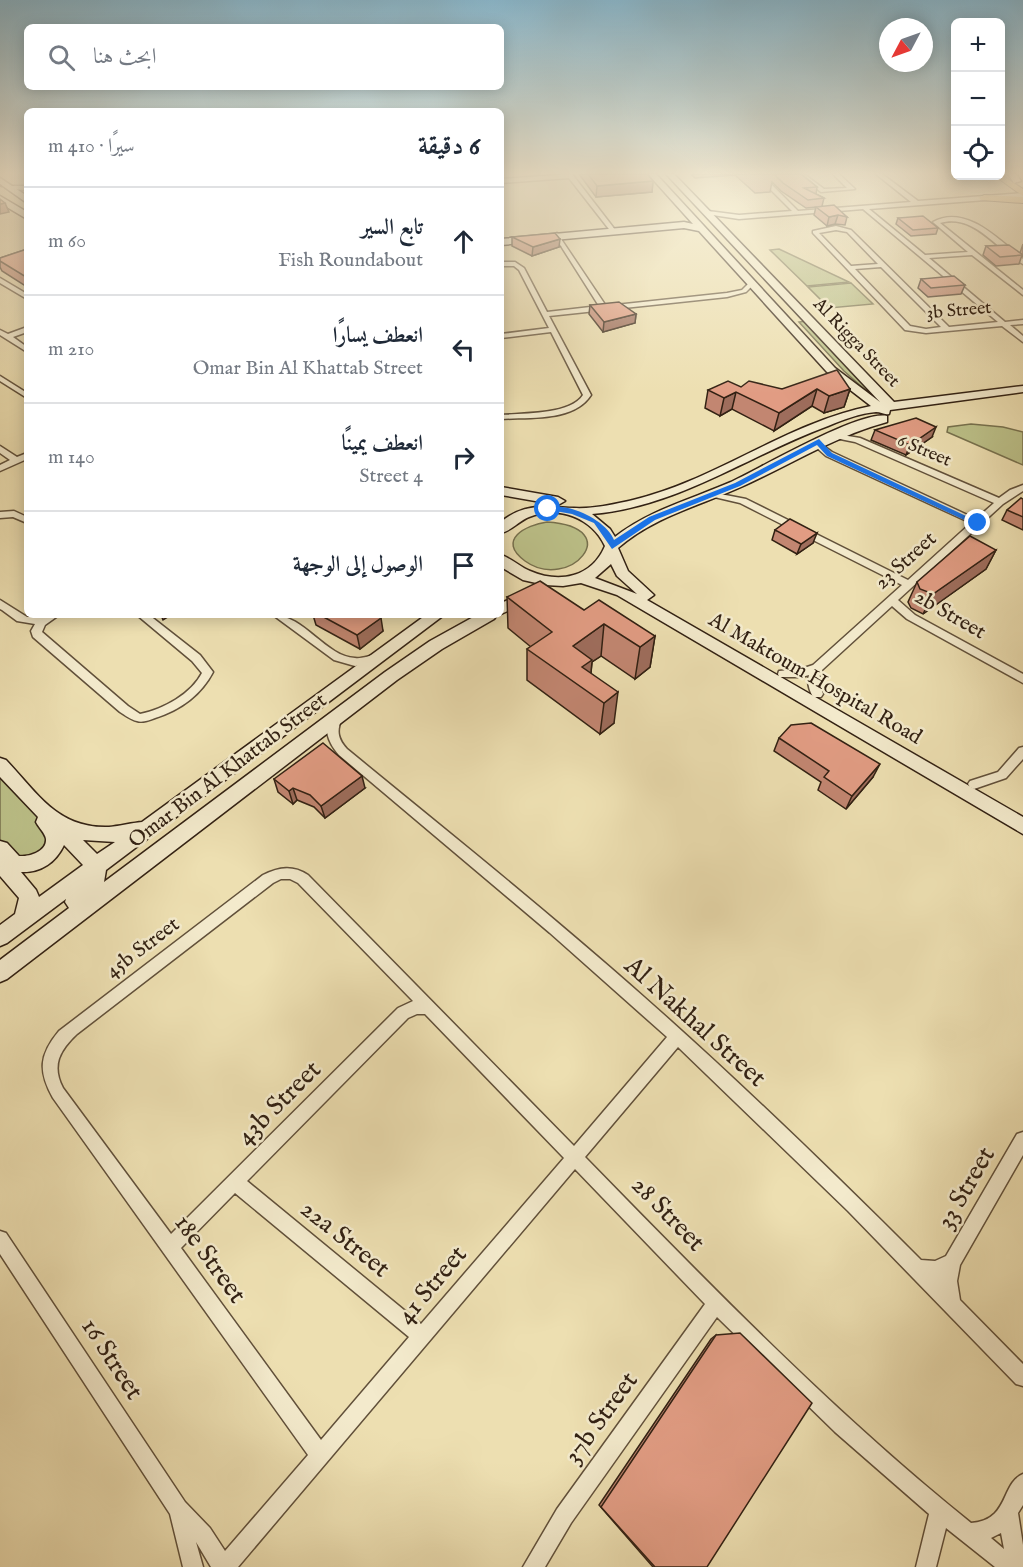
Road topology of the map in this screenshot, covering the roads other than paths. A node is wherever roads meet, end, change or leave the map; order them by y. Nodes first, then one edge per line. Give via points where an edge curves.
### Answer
1 (565, 247) edge
2 (719, 247) edge
3 (740, 247) edge
4 (829, 247) edge
5 (865, 247) edge
6 (912, 247) edge
7 (966, 247) edge
8 (1003, 247) edge
9 (1005, 249) junction
10 (982, 250) dead end
11 (994, 250) edge
12 (972, 252) junction
13 (924, 257) junction
14 (1023, 262) edge
15 (504, 264) edge
16 (883, 265) junction
17 (848, 268) junction
18 (0, 280) edge
19 (952, 280) junction
20 (942, 281) edge
21 (752, 283) junction
22 (913, 284) dead end
23 (903, 285) junction
24 (1023, 293) edge
25 (24, 295) edge
26 (727, 295) junction
27 (766, 299) junction
28 (604, 308) junction
29 (544, 314) junction
30 (802, 314) junction
31 (1023, 321) edge
32 (1003, 324) junction
33 (947, 329) junction
34 (24, 330) edge
35 (552, 330) junction
36 (0, 332) edge
37 (504, 336) edge
38 (7, 337) junction
39 (1023, 340) edge
40 (24, 348) edge
41 (831, 370) junction
42 (0, 378) edge
43 (865, 379) junction
44 (1023, 389) edge
45 (24, 394) edge
46 (954, 399) junction
47 (1023, 401) edge
48 (894, 412) junction
49 (849, 414) junction
50 (504, 417) edge
51 (833, 435) junction
52 (819, 441) junction
53 (0, 449) edge
54 (24, 457) edge
55 (16, 461) junction
56 (0, 468) edge
57 (707, 477) junction
58 (1023, 488) edge
59 (504, 492) edge
60 (713, 494) junction
61 (504, 501) edge
62 (1000, 502) junction
63 (548, 509) junction
64 (573, 512) junction
65 (0, 515) edge
66 (24, 519) edge
67 (978, 523) junction
68 (504, 526) edge
69 (612, 548) junction
70 (504, 563) edge
71 (574, 580) junction
72 (909, 585) junction
73 (891, 600) junction
74 (0, 603) edge
75 (504, 608) edge
76 (46, 618) edge
77 (49, 618) edge
78 (146, 618) edge
79 (283, 618) edge
80 (432, 618) edge
81 (484, 618) edge
82 (338, 657) junction
83 (374, 659) junction
84 (817, 668) junction
85 (783, 674) junction
86 (1023, 679) edge
87 (342, 682) junction
88 (817, 694) junction
89 (336, 718) junction
90 (1023, 751) edge
91 (0, 765) edge
92 (18, 784) junction
93 (974, 784) junction
94 (1023, 812) edge
95 (48, 816) junction
96 (1023, 826) edge
97 (149, 827) junction
98 (0, 849) edge
99 (0, 861) edge
100 (96, 866) junction
101 (303, 879) joint
102 (22, 921) junction
103 (0, 937) edge
104 (1, 971) edge
105 (430, 1008) junction
106 (677, 1037) junction
107 (58, 1093) joint
108 (1023, 1140) edge
109 (575, 1156) junction
110 (235, 1182) junction
111 (0, 1239) edge
112 (170, 1247) junction
113 (952, 1262) junction
114 (916, 1268) junction
115 (716, 1303) junction
116 (952, 1304) junction
117 (422, 1336) junction
118 (1023, 1377) edge
119 (320, 1455) junction
120 (1023, 1484) edge
121 (178, 1509) junction
122 (940, 1511) junction
123 (1008, 1511) junction
124 (967, 1533) junction
125 (193, 1567) edge
126 (224, 1567) edge
127 (533, 1567) edge
128 (926, 1567) edge
129 (1011, 1567) edge
130 (1022, 1567) edge

1 - 28 street
2 - 21 main road, Al Rigga Street
3 - 30 main road, Al Rigga Street
4 - 17 street
5 - 16 street
6 - 13 street
7 - 12 street
8 - 9 street
9 - 11 street
9 - 14 street
10 - 12 street
12 - 13 street
12 - 24 street
13 - 19 street
15 - 29 street via 522,269
16 - 17 street
16 - 23 street
17 - 33 street, 3b Street via 908,328
18 - 25 street
19 - 20 street
19 - 32 street
21 - 26 street via 749,289
21 - 27 main road, Al Rigga Street
22 - 23 street
23 - 33 street
26 - 27 street
26 - 28 street
27 - 30 main road via 778,303 791,315
27 - 41 main road, Al Rigga Street
28 - 29 street
29 - 35 street
30 - 43 main road, Al Rigga Street
31 - 32 street, 3b Street
32 - 33 street, 3b Street
32 - 39 street
34 - 38 street
35 - 37 street
35 - 50 street via 585,390 586,400 569,410
36 - 38 street
38 - 40 street
41 - 48 main road, Al Rigga Street
41 - 49 main road via 853,401
42 - 45 street
43 - 46 main road via 898,396
43 - 48 main road, Al Rigga Street
44 - 46 main road
46 - 48 main road
47 - 48 main road
48 - 49 main road
48 - 51 main road
49 - 57 main road
51 - 52 main road
51 - 62 street, 6 Street via 857,440
52 - 60 main road
52 - 67 street via 829,454
53 - 55 street
54 - 55 street
55 - 56 street
57 - 59 main road via 599,500 539,499
57 - 64 main road via 638,504
58 - 62 street, 23 Street
60 - 69 main road via 652,518
60 - 72 street via 743,501
61 - 63 main road
62 - 67 street, 23 Street
63 - 64 main road
63 - 68 main road via 523,514
64 - 69 main road, Al Maktoum Hospital Road via 604,529
65 - 66 street via 14,514
67 - 72 street, 23 Street
69 - 71 main road via 599,569
69 - 85 main road, Al Maktoum Hospital Road via 620,570 638,589
70 - 71 main road, Al Maktoum Hospital Road via 530,578
71 - 75 main road
71 - 96 main road, Al Maktoum Hospital Road via 622,592
72 - 73 street, 23 Street
73 - 84 street, 23 Street
73 - 86 street, 2b Street via 911,617
74 - 76 street via 20,620
77 - 78 street via 36,631 39,637 139,718 159,713 196,689 208,672
79 - 82 street
80 - 83 main road, Omar Bin Al Khattab Street
81 - 89 main road, Omar Bin Al Khattab Street via 413,660
82 - 83 street via 355,662
82 - 87 street via 345,669
83 - 87 main road, Omar Bin Al Khattab Street
84 - 85 street
84 - 88 street via 813,680
85 - 88 main road, Al Maktoum Hospital Road
87 - 97 main road, Omar Bin Al Khattab Street
88 - 93 main road, Al Maktoum Hospital Road
89 - 104 main road, Omar Bin Al Khattab Street
89 - 106 street, Al Nakhal Street via 332,736 343,752
90 - 93 street via 1002,775
91 - 92 main road
92 - 95 main road
92 - 98 main road via 52,831 55,844 41,860 29,864 10,860
93 - 94 main road, Al Maktoum Hospital Road
95 - 97 main road via 59,824 88,833 120,833
95 - 100 main road
97 - 100 main road, Omar Bin Al Khattab Street
99 - 102 main road via 29,896
100 - 102 main road, Omar Bin Al Khattab Street
100 - 104 main road via 96,880 91,888 17,948
101 - 105 street, 28 Street
101 - 107 street, 45b Street via 291,873 268,879 72,1029 56,1046 49,1068
102 - 103 main road, Omar Bin Al Khattab Street
105 - 109 street, 28 Street
105 - 110 street, 43b Street via 416,1007 403,1013
106 - 109 street, 41 Street
106 - 114 street, Al Nakhal Street via 840,1190
107 - 112 street, 18e Street
108 - 113 street, 33 Street
109 - 115 street, 28 Street
109 - 117 street, 41 Street
110 - 112 street, 43b Street
110 - 117 street, 22a Street
111 - 121 street, 16 Street
112 - 119 street, 18e Street
113 - 114 street, 33 Street via 936,1270
113 - 116 street, 33 Street via 948,1281
114 - 116 street, Al Nakhal Street
115 - 122 street, 28 Street via 810,1397
115 - 127 street, 37b Street via 564,1516
116 - 118 street, Al Nakhal Street
117 - 119 street, 41 Street
119 - 126 street, 41 Street
120 - 123 street
121 - 125 street, 16 Street
121 - 126 street, 16 Street via 203,1535
122 - 124 street, 28 Street
122 - 128 street
123 - 124 street via 992,1529
123 - 130 street via 1013,1546
124 - 129 street, 28 Street

